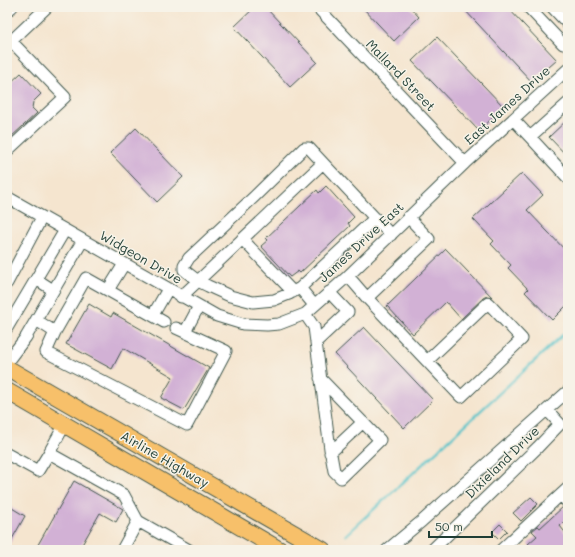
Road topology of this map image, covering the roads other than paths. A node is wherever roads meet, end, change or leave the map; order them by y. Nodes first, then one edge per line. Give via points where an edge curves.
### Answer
1 (12, 7) edge
2 (47, 7) edge
3 (317, 7) edge
4 (528, 7) edge
5 (552, 7) edge
6 (7, 11) edge
7 (568, 25) edge
8 (9, 43) edge
9 (568, 69) edge
10 (568, 103) edge
11 (513, 119) junction
12 (530, 137) junction
13 (7, 151) edge
14 (323, 163) junction
15 (465, 163) junction
16 (568, 178) edge
17 (7, 197) edge
18 (42, 217) junction
19 (408, 217) junction
20 (375, 218) junction
21 (65, 230) junction
22 (391, 235) junction
23 (242, 239) junction
24 (82, 240) junction
25 (124, 264) junction
26 (348, 276) junction
27 (36, 279) junction
28 (198, 281) junction
29 (7, 283) edge
30 (168, 289) junction
31 (53, 290) junction
32 (108, 290) junction
33 (296, 290) junction
34 (329, 292) junction
35 (181, 296) junction
36 (367, 298) junction
37 (314, 305) junction
38 (199, 306) junction
39 (304, 314) junction
40 (153, 315) junction
41 (36, 320) junction
42 (164, 322) dead end
43 (267, 325) joint
44 (8, 326) edge
45 (55, 332) junction
46 (316, 342) junction
47 (427, 360) junction
48 (7, 362) edge
49 (7, 368) edge
50 (320, 378) junction
51 (7, 391) edge
52 (568, 391) edge
53 (547, 410) junction
54 (363, 422) junction
55 (65, 424) junction
56 (49, 453) junction
57 (330, 453) junction
58 (7, 454) edge
59 (566, 495) edge
60 (138, 521) junction
61 (122, 550) edge
62 (189, 550) edge
63 (280, 550) edge
64 (323, 550) edge
65 (387, 550) edge
66 (432, 550) edge
67 (501, 550) edge

1 - 6 street
2 - 8 street
3 - 15 street, Mallard Street
4 - 7 street via 560,41
5 - 7 street
8 - 13 street via 65,97
9 - 11 street, East James Drive
10 - 12 street
11 - 12 street
11 - 15 street, East James Drive
12 - 16 street
14 - 20 street
14 - 23 street
14 - 28 street via 309,148 304,148 189,258 184,270
15 - 19 street, James Drive East
17 - 18 street, Widgeon Drive
18 - 21 street, Widgeon Drive
18 - 29 street
19 - 22 street, James Drive East
19 - 36 street via 429,239
20 - 22 street
20 - 33 street
21 - 24 street, Widgeon Drive
21 - 27 street
22 - 26 street, James Drive East
23 - 28 street
23 - 33 street
24 - 25 street, Widgeon Drive
24 - 31 street
25 - 30 street, Widgeon Drive
25 - 32 street
26 - 34 street, James Drive East
26 - 36 street
27 - 31 street
27 - 44 street
28 - 33 street via 230,296 253,302 274,300
28 - 35 street
30 - 35 street, Widgeon Drive
30 - 40 street
31 - 41 street
32 - 40 street
32 - 45 street via 86,278
33 - 37 street
34 - 37 street, James Drive East
34 - 46 street via 348,312
35 - 38 street, Widgeon Drive
36 - 47 street
37 - 39 street, James Drive East
38 - 43 street, Widgeon Drive via 216,316 243,324
38 - 45 street via 181,330 226,351 187,425 46,352
39 - 43 street, James Drive East via 279,324
39 - 46 street via 314,327
40 - 42 street
41 - 45 street
41 - 48 street
46 - 50 street
47 - 47 street via 461,397 522,339 488,303
49 - 64 highway, Airline Highway
50 - 54 street
50 - 57 street
51 - 55 highway, Airline Highway
52 - 53 street
53 - 65 street
53 - 66 street, Dixieland Drive via 560,424
54 - 57 street
54 - 57 street via 380,440 340,478 334,471
55 - 56 street
55 - 63 highway, Airline Highway
56 - 58 street via 38,471
56 - 60 street via 124,495
59 - 67 street
60 - 61 street
60 - 62 street

